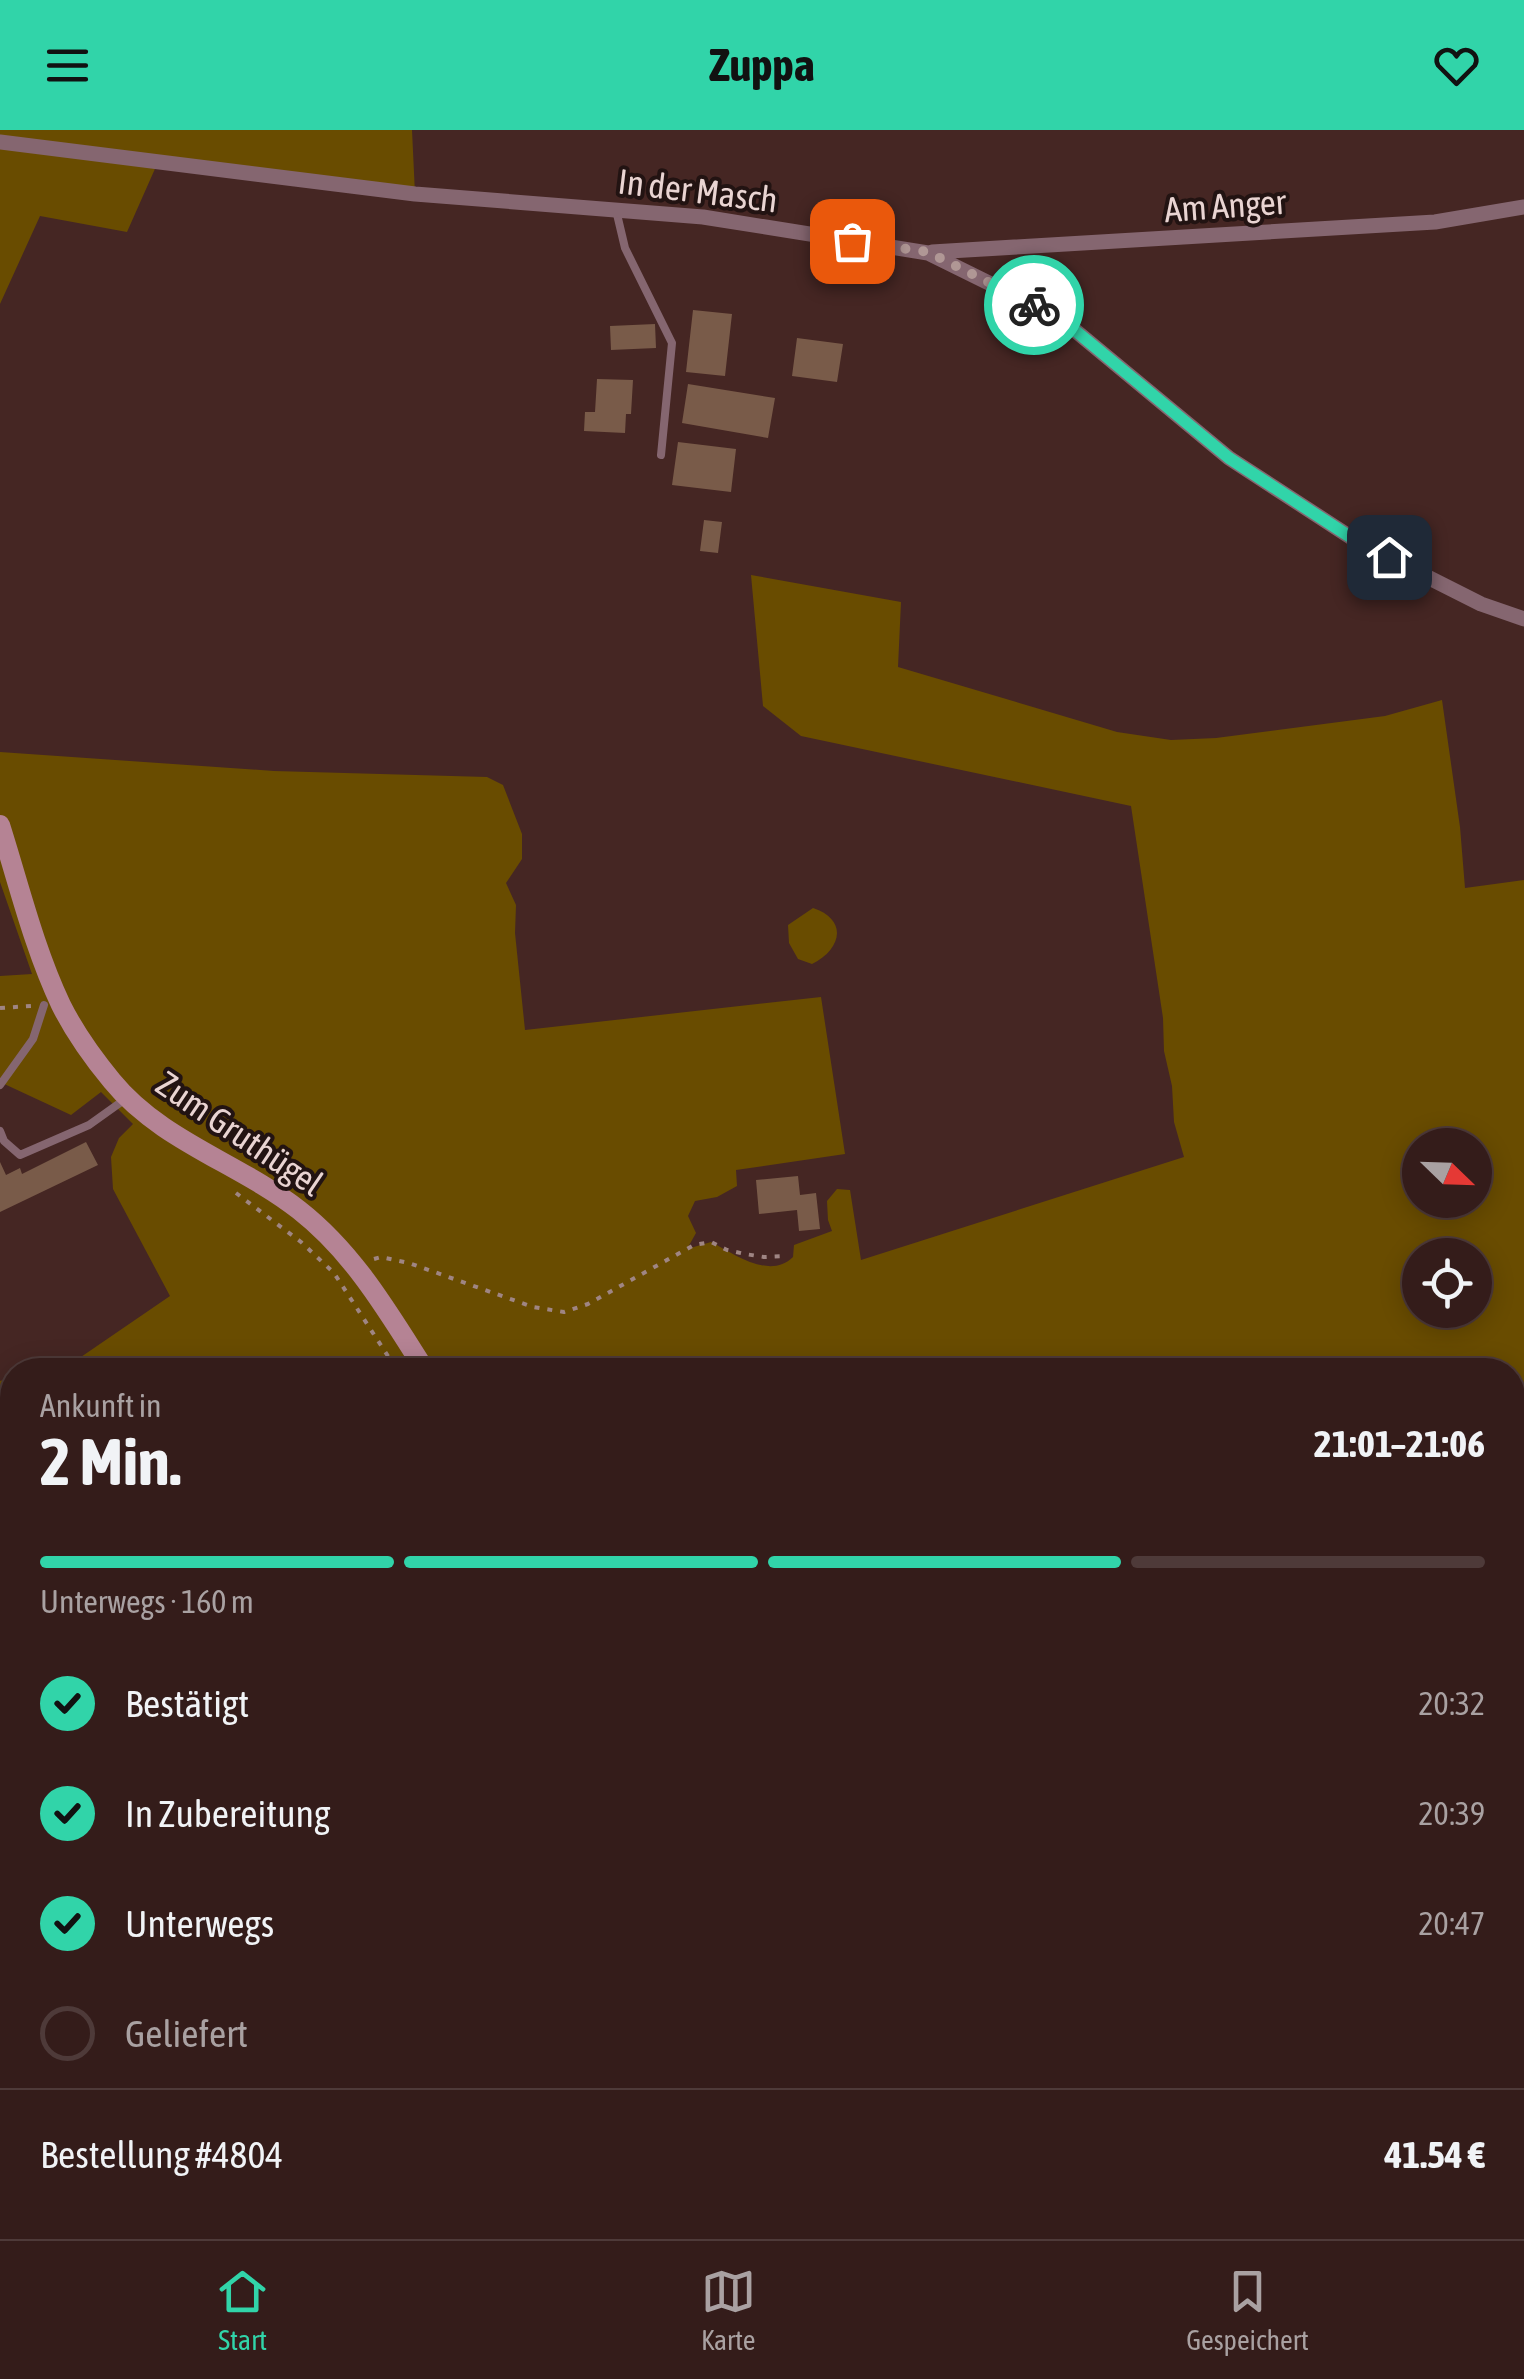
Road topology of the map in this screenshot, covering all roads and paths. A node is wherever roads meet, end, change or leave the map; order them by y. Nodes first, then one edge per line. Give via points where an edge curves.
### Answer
1 (0, 142) edge
2 (1524, 207) edge
3 (616, 210) junction
4 (928, 252) junction
5 (660, 455) dead end
6 (1524, 619) edge
7 (0, 825) edge
8 (44, 1005) joint
9 (0, 1008) edge
10 (0, 1086) edge
11 (128, 1097) junction
12 (0, 1131) edge
13 (230, 1189) dead end
14 (786, 1256) dead end
15 (354, 1264) junction
16 (389, 1358) edge
17 (417, 1358) edge

1 - 3 street, In der Masch via 414,194
2 - 4 street, Am Anger via 1435,222
3 - 4 street, In der Masch
3 - 5 lane via 626,248 672,343
4 - 6 street, In der Masch via 1060,318 1229,458 1358,542
7 - 11 street, Zum Gruthügel via 61,1004
8 - 9 path
8 - 10 lane via 32,1039
11 - 12 lane via 89,1125 20,1155
11 - 15 street, Zum Gruthügel via 184,1142 296,1208
13 - 16 path via 334,1274
14 - 15 path via 694,1245 564,1312 409,1263 381,1258
15 - 17 street, Zum Gruthügel

